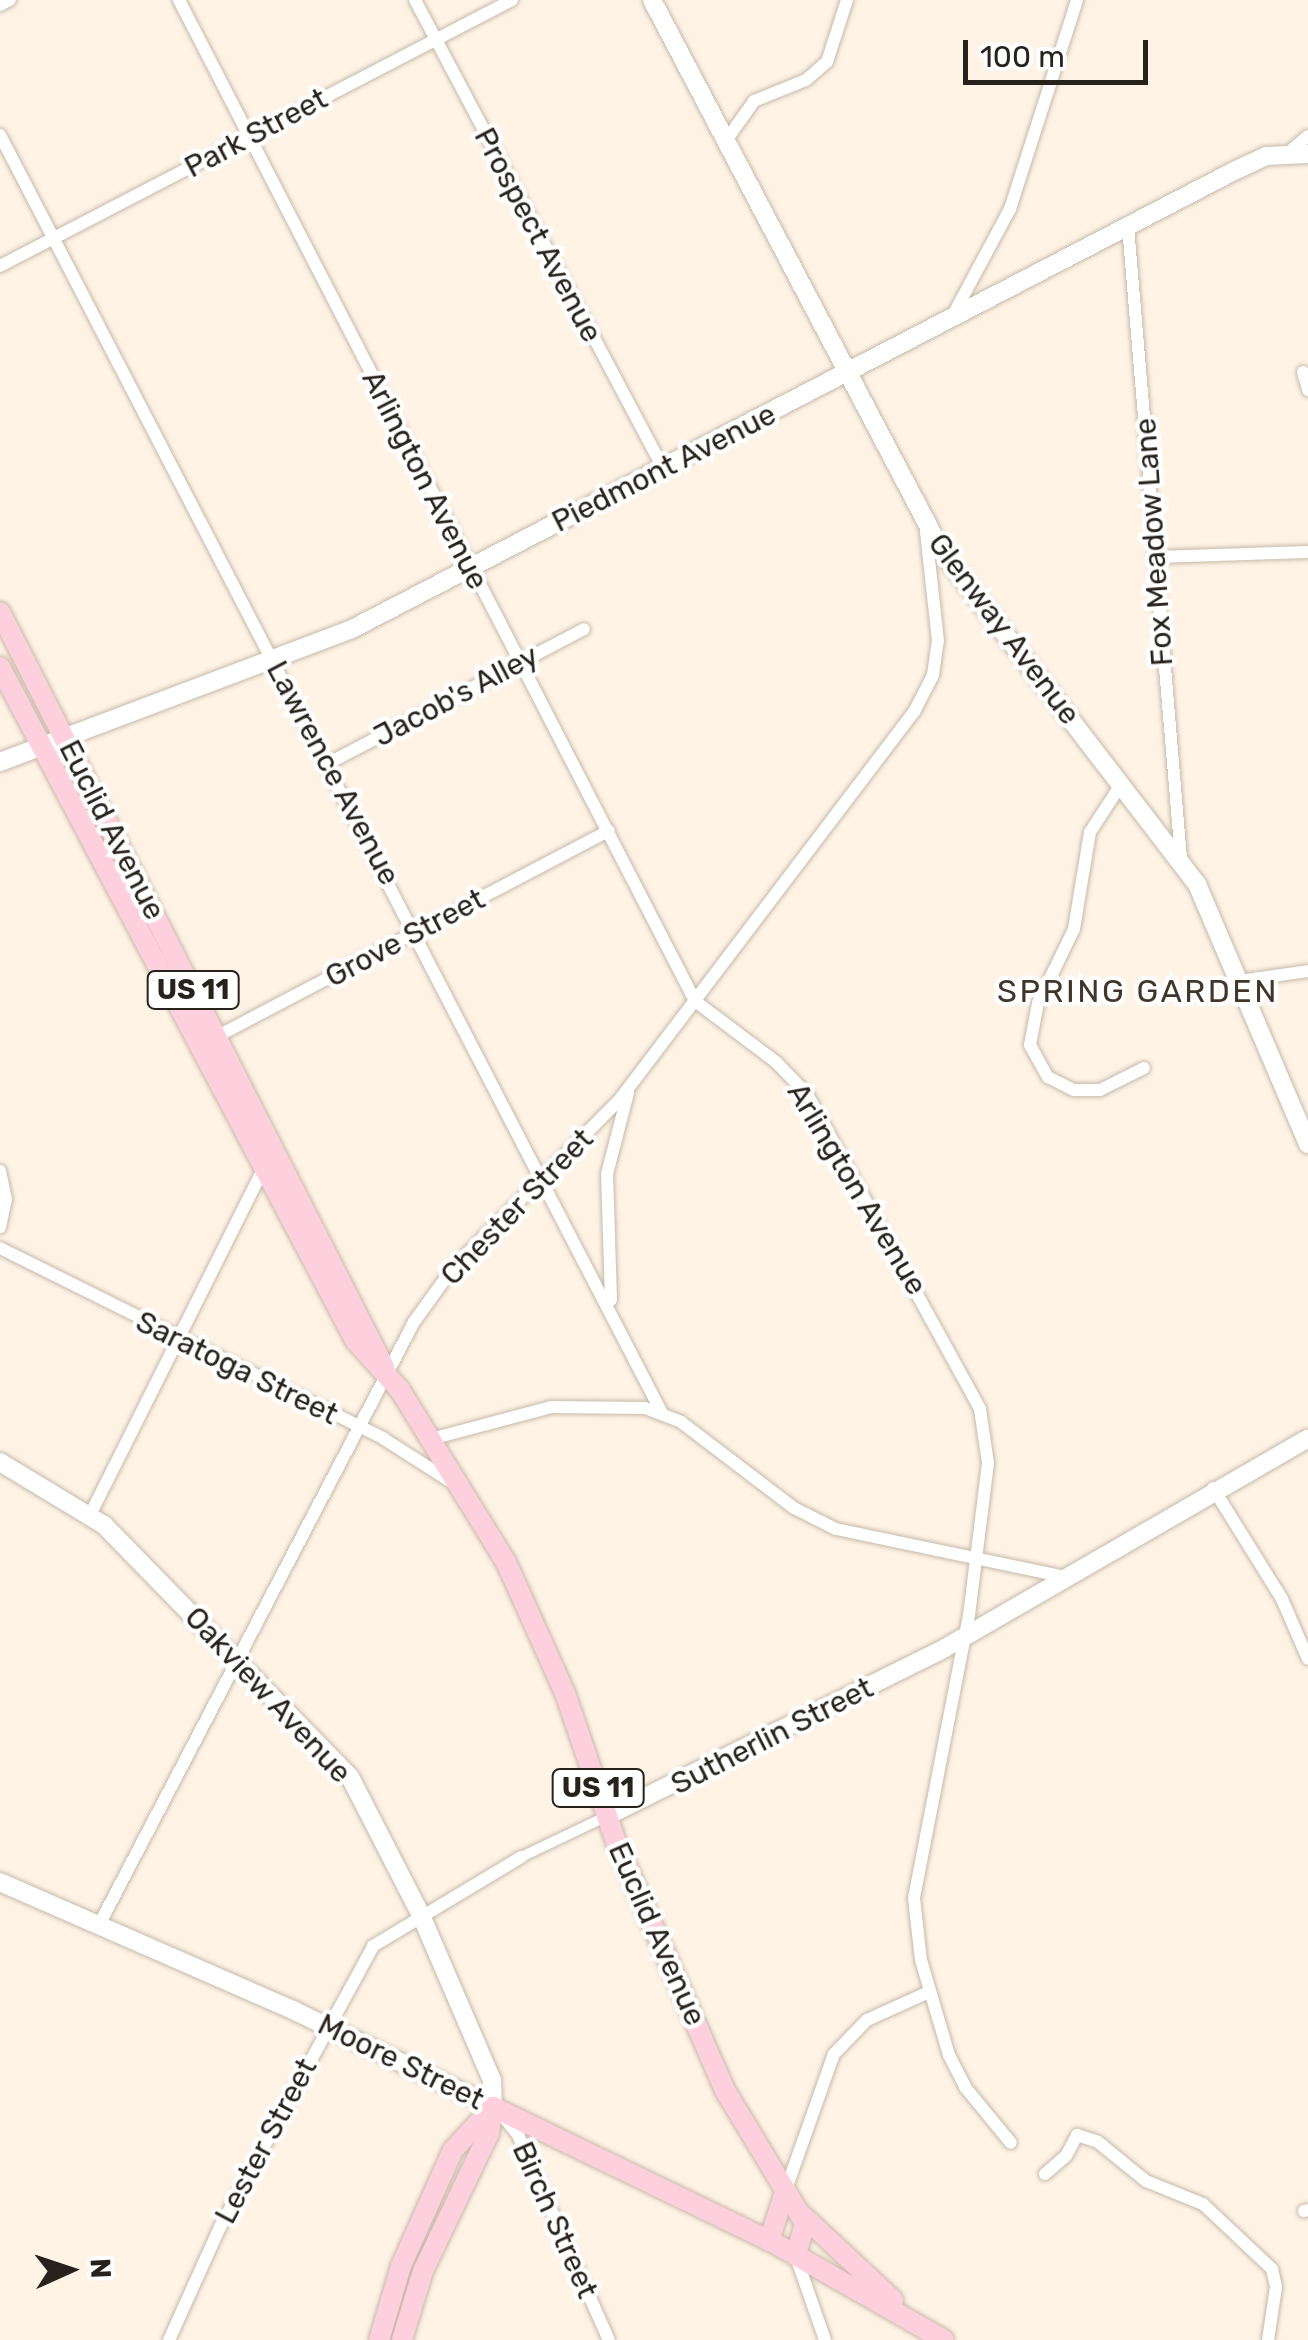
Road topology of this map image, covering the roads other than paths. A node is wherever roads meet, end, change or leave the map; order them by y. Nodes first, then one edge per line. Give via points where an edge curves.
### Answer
1 (10, 0) edge
2 (179, 0) edge
3 (414, 0) edge
4 (512, 0) edge
5 (652, 0) edge
6 (847, 0) edge
7 (1077, 0) edge
8 (0, 5) edge
9 (437, 42) junction
10 (0, 135) edge
11 (1308, 136) edge
12 (248, 137) junction
13 (725, 142) junction
14 (1299, 153) edge
15 (1128, 226) junction
16 (53, 239) junction
17 (0, 266) edge
18 (952, 318) junction
19 (1304, 372) dead end
20 (846, 373) junction
21 (1308, 390) edge
22 (663, 468) junction
23 (924, 518) junction
24 (1308, 552) edge
25 (1154, 557) junction
26 (470, 568) junction
27 (0, 612) edge
28 (584, 628) dead end
29 (274, 660) junction
30 (518, 664) junction
31 (0, 667) edge
32 (65, 738) junction
33 (41, 746) junction
34 (0, 762) edge
35 (327, 764) junction
36 (1122, 783) junction
37 (608, 832) junction
38 (1182, 858) junction
39 (416, 932) junction
40 (157, 940) junction
41 (1308, 971) edge
42 (1239, 981) junction
43 (695, 1001) junction
44 (209, 1040) junction
45 (1144, 1068) dead end
46 (630, 1086) junction
47 (1308, 1144) edge
48 (274, 1146) junction
49 (264, 1166) junction
50 (0, 1171) edge
51 (542, 1178) junction
52 (0, 1227) edge
53 (0, 1248) edge
54 (324, 1260) junction
55 (617, 1321) junction
56 (176, 1339) junction
57 (385, 1369) junction
58 (662, 1414) junction
59 (356, 1426) junction
60 (1308, 1438) edge
61 (431, 1439) junction
62 (0, 1462) edge
63 (1213, 1488) junction
64 (468, 1496) junction
65 (90, 1515) junction
66 (976, 1561) junction
67 (1066, 1577) junction
68 (963, 1635) junction
69 (1308, 1659) edge
70 (239, 1660) junction
71 (607, 1816) junction
72 (521, 1857) joint
73 (0, 1882) edge
74 (420, 1913) junction
75 (99, 1925) junction
76 (929, 1992) junction
77 (327, 2026) junction
78 (493, 2107) junction
79 (1011, 2142) dead end
80 (1045, 2174) dead end
81 (786, 2192) junction
82 (800, 2212) junction
83 (769, 2241) junction
84 (796, 2255) junction
85 (917, 2322) junction
86 (169, 2340) edge
87 (380, 2340) edge
88 (402, 2340) edge
89 (609, 2340) edge
90 (825, 2340) edge
91 (944, 2340) edge
92 (1268, 2340) edge

1 - 8 street
2 - 12 street, Arlington Avenue
3 - 9 street, Prospect Avenue
4 - 9 street, Park Street
5 - 13 street, Glenway Avenue
6 - 13 street via 828,62 806,80 754,102
7 - 18 street via 1010,209
9 - 12 street, Park Street
9 - 22 street, Prospect Avenue
10 - 16 street, Lawrence Avenue
11 - 14 street, Piedmont Avenue
12 - 16 street, Park Street
12 - 26 street, Arlington Avenue
13 - 20 street, Glenway Avenue
14 - 15 street, Piedmont Avenue via 1249,164
15 - 18 street, Piedmont Avenue
15 - 25 street, Fox Meadow Lane
16 - 17 street, Park Street
16 - 29 street, Lawrence Avenue
18 - 20 street, Piedmont Avenue
19 - 21 street
20 - 22 street, Piedmont Avenue
20 - 23 street, Glenway Avenue
22 - 26 street, Piedmont Avenue
23 - 36 street, Glenway Avenue via 942,552
23 - 43 street, Chester Street via 938,641 928,687
24 - 25 street
25 - 38 street, Fox Meadow Lane
26 - 29 street, Piedmont Avenue via 352,629
26 - 30 street, Arlington Avenue
27 - 32 main road, Euclid Avenue / US 11
28 - 30 street, Jacob's Alley
29 - 32 street, Piedmont Avenue
29 - 35 street, Lawrence Avenue
30 - 35 street, Jacob's Alley
30 - 37 street, Arlington Avenue
31 - 33 main road, Euclid Avenue / US 11
32 - 33 street, Piedmont Avenue
32 - 40 main road, Euclid Avenue / US 11
33 - 34 street, Piedmont Avenue
33 - 40 main road, Euclid Avenue / US 11
35 - 39 street, Lawrence Avenue
36 - 38 street, Glenway Avenue
36 - 45 street via 1090,832 1074,929 1038,1003 1030,1044 1048,1077 1074,1090 1100,1090
37 - 39 street, Grove Street
37 - 43 street, Arlington Avenue
38 - 42 street, Glenway Avenue
39 - 44 street, Grove Street
39 - 51 street, Lawrence Avenue
40 - 44 main road, Euclid Avenue / US 11
41 - 42 street
42 - 47 street, Glenway Avenue
43 - 46 street, Chester Street
43 - 66 street, Arlington Avenue via 807,1094 954,1353 989,1446
44 - 48 main road, Euclid Avenue / US 11
44 - 49 main road, Euclid Avenue / US 11
46 - 51 street, Chester Street
46 - 55 street via 611,1151 604,1208
48 - 49 street
48 - 54 main road, Euclid Avenue / US 11
49 - 54 main road, Euclid Avenue / US 11
49 - 56 street
50 - 52 street via 6,1199
51 - 55 street, Lawrence Avenue
51 - 57 street, Chester Street via 454,1268
53 - 56 street, Saratoga Street
54 - 57 main road, Euclid Avenue / US 11 via 355,1340
55 - 58 street, Lawrence Avenue
56 - 59 street, Saratoga Street
56 - 65 street
57 - 59 street, Chester Street
57 - 61 main road, Euclid Avenue / US 11
58 - 61 street via 578,1403
58 - 66 street via 709,1440 812,1519
59 - 64 street, Saratoga Street via 417,1458
59 - 70 street, Chester Street
60 - 63 street, Sutherlin Street
61 - 64 main road, Euclid Avenue / US 11
62 - 65 street, Oakview Avenue
63 - 67 street, Sutherlin Street
63 - 69 street via 1282,1599
64 - 71 main road, Euclid Avenue / US 11 via 542,1639
65 - 70 street, Oakview Avenue
66 - 67 street
66 - 68 street, Arlington Avenue
67 - 68 street, Sutherlin Street
68 - 71 street, Sutherlin Street
68 - 76 street, Arlington Avenue via 914,1876 916,1932
70 - 74 street, Oakview Avenue via 350,1777
70 - 75 street, Chester Street
71 - 72 street, Sutherlin Street
71 - 81 main road, Euclid Avenue / US 11 via 726,2092
72 - 74 street, Sutherlin Street
73 - 75 street, Moore Street
74 - 77 street, Lester Street via 373,1946
74 - 78 street, Oakview Avenue via 492,2080
75 - 77 street, Moore Street
76 - 79 street, Arlington Avenue via 960,2079
76 - 81 street via 866,2020 834,2054
77 - 78 street, Moore Street
77 - 86 street, Lester Street via 220,2226
78 - 83 main road, Moore Street
78 - 87 main road via 453,2150 400,2266
78 - 88 main road via 489,2133 423,2271
78 - 89 street, Birch Street via 518,2135
80 - 92 street via 1066,2156 1076,2134 1098,2142 1146,2181 1203,2204 1272,2269 1276,2287
81 - 82 main road, Euclid Avenue / US 11
81 - 83 main road
82 - 84 main road via 805,2236
82 - 85 main road, Euclid Avenue
83 - 84 main road, Moore Street
84 - 85 main road, Moore Street
84 - 90 street
85 - 91 main road

